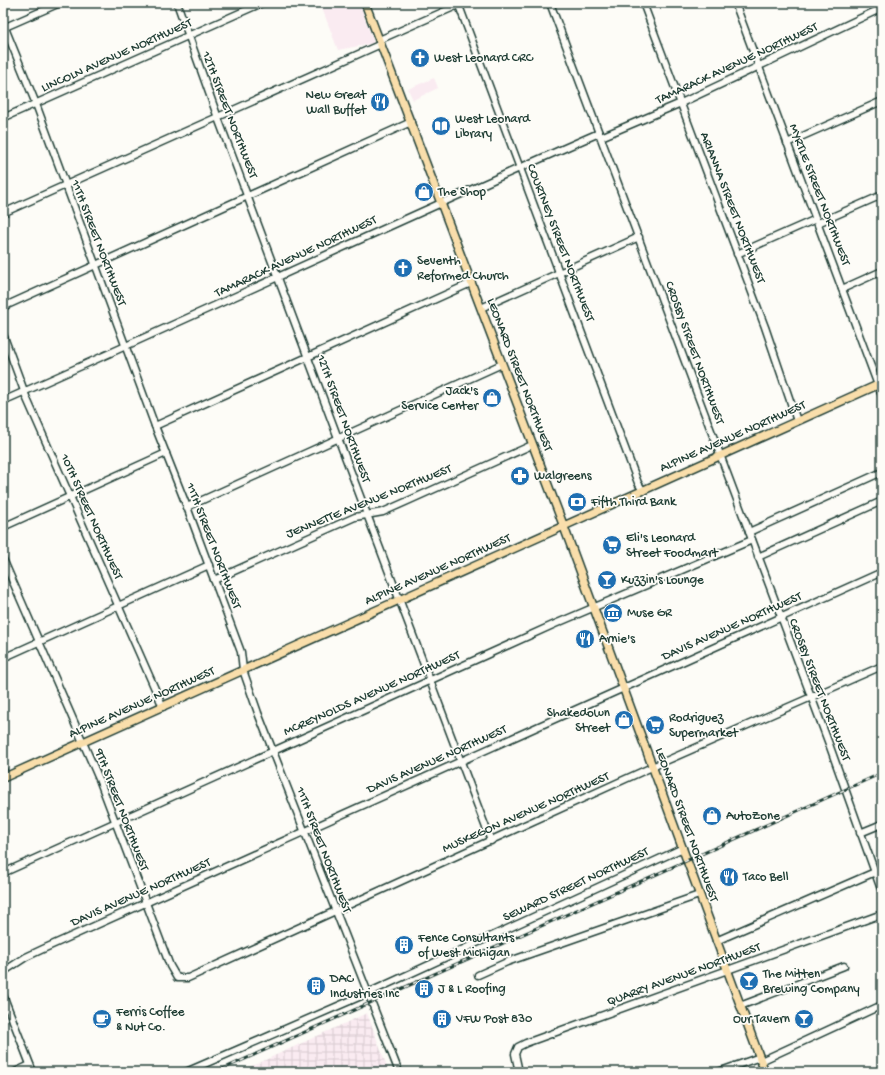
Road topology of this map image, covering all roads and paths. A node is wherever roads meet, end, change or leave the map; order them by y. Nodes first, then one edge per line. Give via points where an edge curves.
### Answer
1 (60, 3) edge
2 (177, 3) edge
3 (262, 3) edge
4 (365, 3) edge
5 (550, 3) edge
6 (643, 3) edge
7 (735, 3) edge
8 (460, 4) edge
9 (882, 8) edge
10 (4, 28) edge
11 (188, 36) junction
12 (380, 42) junction
13 (759, 65) junction
14 (882, 101) edge
15 (681, 103) junction
16 (36, 104) junction
17 (3, 118) edge
18 (218, 118) junction
19 (411, 122) junction
20 (600, 135) junction
21 (787, 144) junction
22 (520, 168) junction
23 (65, 186) junction
24 (882, 195) edge
25 (248, 197) junction
26 (441, 203) junction
27 (3, 213) edge
28 (817, 221) junction
29 (639, 236) junction
30 (736, 254) junction
31 (95, 265) junction
32 (882, 271) edge
33 (559, 272) junction
34 (278, 277) junction
35 (471, 283) junction
36 (842, 289) junction
37 (3, 307) edge
38 (481, 308) junction
39 (3, 334) edge
40 (125, 348) junction
41 (308, 356) junction
42 (502, 364) junction
43 (880, 384) edge
44 (24, 392) junction
45 (882, 396) edge
46 (3, 401) edge
47 (797, 421) junction
48 (155, 426) junction
49 (338, 438) junction
50 (532, 445) junction
51 (166, 453) junction
52 (721, 456) junction
53 (882, 472) edge
54 (643, 491) junction
55 (69, 496) junction
56 (882, 501) edge
57 (187, 506) junction
58 (368, 515) junction
59 (3, 527) edge
60 (564, 527) junction
61 (749, 532) junction
62 (752, 540) junction
63 (758, 557) junction
64 (3, 559) edge
65 (208, 565) junction
66 (882, 572) edge
67 (214, 580) junction
68 (400, 600) junction
69 (118, 605) junction
70 (594, 607) junction
71 (780, 618) junction
72 (39, 641) junction
73 (3, 658) edge
74 (882, 666) edge
75 (243, 670) junction
76 (430, 680) junction
77 (623, 688) junction
78 (811, 697) junction
79 (163, 707) junction
80 (84, 742) junction
81 (272, 750) junction
82 (460, 761) junction
83 (652, 767) junction
84 (3, 769) edge
85 (5, 777) edge
86 (115, 822) junction
87 (882, 824) edge
88 (304, 832) junction
89 (860, 833) junction
90 (491, 841) junction
91 (683, 848) junction
92 (874, 872) junction
93 (3, 873) edge
94 (882, 892) edge
95 (699, 895) junction
96 (145, 903) junction
97 (335, 911) junction
98 (882, 914) edge
99 (716, 941) junction
100 (844, 966) dead end
101 (728, 971) junction
102 (3, 972) edge
103 (478, 975) dead end
104 (180, 979) joint
105 (368, 992) junction
106 (3, 995) edge
107 (740, 1006) junction
108 (882, 1006) edge
109 (760, 1059) junction
110 (30, 1066) junction
111 (15, 1072) edge
112 (33, 1072) edge
113 (186, 1072) edge
114 (399, 1072) edge
115 (519, 1072) edge
116 (718, 1072) edge
117 (765, 1072) edge

1 - 10 street
2 - 11 street, 12TH STREET NORTHWEST
3 - 11 street, LINCOLN AVENUE NORTHWEST
4 - 12 main road, LEONARD STREET NORTHWEST
5 - 20 street, CROSBY STREET NORTHWEST
6 - 15 street, ARIANNA STREET NORTHWEST
7 - 13 street, MYRTLE STREET NORTHWEST
8 - 12 street
8 - 22 street, COURTNEY STREET NORTHWEST
9 - 13 street, TAMARACK AVENUE NORTHWEST
10 - 16 street, 11TH STREET NORTHWEST
11 - 16 street, LINCOLN AVENUE NORTHWEST
11 - 18 street, 12TH STREET NORTHWEST
12 - 18 street
12 - 19 main road, LEONARD STREET NORTHWEST
13 - 15 street, TAMARACK AVENUE NORTHWEST
13 - 21 street, MYRTLE STREET NORTHWEST
14 - 21 street
15 - 20 street, TAMARACK AVENUE NORTHWEST
15 - 30 street, ARIANNA STREET NORTHWEST
16 - 17 street, LINCOLN AVENUE NORTHWEST
16 - 23 street, 11TH STREET NORTHWEST
18 - 23 street
18 - 25 street, 12TH STREET NORTHWEST
19 - 25 street
19 - 26 main road, LEONARD STREET NORTHWEST
20 - 22 street, TAMARACK AVENUE NORTHWEST
20 - 29 street, CROSBY STREET NORTHWEST
21 - 28 street, MYRTLE STREET NORTHWEST
22 - 26 street, TAMARACK AVENUE NORTHWEST
22 - 33 street, COURTNEY STREET NORTHWEST
23 - 27 street
23 - 31 street, 11TH STREET NORTHWEST
24 - 28 street
25 - 31 street
25 - 34 street, 12TH STREET NORTHWEST
26 - 34 street, TAMARACK AVENUE NORTHWEST
26 - 35 main road, LEONARD STREET NORTHWEST
28 - 30 street
28 - 36 street, MYRTLE STREET NORTHWEST
29 - 33 street
29 - 52 street, CROSBY STREET NORTHWEST
30 - 47 street, ARIANNA STREET NORTHWEST via 765,327
31 - 37 street
31 - 40 street, 11TH STREET NORTHWEST
32 - 36 street
33 - 38 street
33 - 54 street, COURTNEY STREET NORTHWEST
34 - 40 street, TAMARACK AVENUE NORTHWEST
34 - 41 street, 12TH STREET NORTHWEST
35 - 38 main road, LEONARD STREET NORTHWEST
35 - 41 street
36 - 43 street, MYRTLE STREET NORTHWEST
38 - 42 main road, LEONARD STREET NORTHWEST
39 - 44 street, 10TH STREET NORTHWEST
40 - 44 street, TAMARACK AVENUE NORTHWEST
40 - 48 street, 11TH STREET NORTHWEST
41 - 48 street
41 - 49 street, 12TH STREET NORTHWEST
42 - 49 street
42 - 50 main road, LEONARD STREET NORTHWEST
43 - 45 street, MYRTLE STREET NORTHWEST
43 - 47 main road, ALPINE AVENUE NORTHWEST
44 - 46 street, TAMARACK AVENUE NORTHWEST
44 - 55 street, 10TH STREET NORTHWEST
47 - 52 main road, ALPINE AVENUE NORTHWEST
48 - 51 street, 11TH STREET NORTHWEST
49 - 57 street
49 - 58 street, 12TH STREET NORTHWEST
50 - 58 street, JENNETTE AVENUE NORTHWEST via 383,512
50 - 60 main road, LEONARD STREET NORTHWEST
51 - 55 street
51 - 57 street, 11TH STREET NORTHWEST
52 - 54 main road, ALPINE AVENUE NORTHWEST
52 - 61 street, CROSBY STREET NORTHWEST
53 - 61 street
54 - 60 main road, ALPINE AVENUE NORTHWEST
55 - 59 street
55 - 69 street, 10TH STREET NORTHWEST
56 - 63 street
57 - 65 street, 11TH STREET NORTHWEST
58 - 67 street, JENNETTE AVENUE NORTHWEST via 356,517
58 - 68 street, 12TH STREET NORTHWEST
60 - 68 main road, ALPINE AVENUE NORTHWEST
60 - 70 main road, LEONARD STREET NORTHWEST
61 - 62 street, CROSBY STREET NORTHWEST
62 - 63 street, CROSBY STREET NORTHWEST
62 - 70 street, MCREYNOLDS AVENUE NORTHWEST
63 - 71 street, CROSBY STREET NORTHWEST
64 - 72 street, 9TH STREET NORTHWEST
65 - 67 street, 11TH STREET NORTHWEST
65 - 69 street
66 - 71 street, DAVIS AVENUE NORTHWEST
67 - 75 street, 11TH STREET NORTHWEST via 240,652
68 - 75 main road, ALPINE AVENUE NORTHWEST
68 - 76 street, 12TH STREET NORTHWEST
69 - 72 street
69 - 79 street, 10TH STREET NORTHWEST
70 - 76 street, MCREYNOLDS AVENUE NORTHWEST
70 - 77 main road, LEONARD STREET NORTHWEST
71 - 77 street, DAVIS AVENUE NORTHWEST
71 - 78 street, CROSBY STREET NORTHWEST
72 - 73 street
72 - 80 street, 9TH STREET NORTHWEST
74 - 78 street, MUSKEGON AVENUE NORTHWEST
75 - 79 main road, ALPINE AVENUE NORTHWEST
75 - 81 street, 11TH STREET NORTHWEST
76 - 81 street, MCREYNOLDS AVENUE NORTHWEST
76 - 82 street, 12TH STREET NORTHWEST
77 - 82 street, DAVIS AVENUE NORTHWEST
77 - 83 main road, LEONARD STREET NORTHWEST
78 - 83 street, MUSKEGON AVENUE NORTHWEST
78 - 89 street, CROSBY STREET NORTHWEST
79 - 80 main road, ALPINE AVENUE NORTHWEST
80 - 85 main road, ALPINE AVENUE NORTHWEST
80 - 86 street, 9TH STREET NORTHWEST
81 - 86 street, MCREYNOLDS AVENUE NORTHWEST
81 - 88 street, 11TH STREET NORTHWEST
82 - 88 street, DAVIS AVENUE NORTHWEST
82 - 90 street, 12TH STREET NORTHWEST
83 - 90 street, MUSKEGON AVENUE NORTHWEST
83 - 91 main road, LEONARD STREET NORTHWEST
84 - 85 street
86 - 93 street, MCREYNOLDS AVENUE NORTHWEST
86 - 96 street, 9TH STREET NORTHWEST
87 - 89 street
88 - 96 street, DAVIS AVENUE NORTHWEST
88 - 97 street, 11TH STREET NORTHWEST
89 - 92 street, CROSBY STREET NORTHWEST
90 - 97 street, MUSKEGON AVENUE NORTHWEST
91 - 95 main road, LEONARD STREET NORTHWEST
91 - 105 street, SEWARD STREET NORTHWEST
92 - 94 street, CROSBY STREET NORTHWEST
92 - 99 street
95 - 99 main road, LEONARD STREET NORTHWEST
95 - 103 street via 507,962
96 - 102 street, DAVIS AVENUE NORTHWEST via 26,957
96 - 104 street, 9TH STREET NORTHWEST via 173,972
97 - 104 street, MUSKEGON AVENUE NORTHWEST via 188,978
97 - 105 street, 11TH STREET NORTHWEST
98 - 101 street, QUARRY AVENUE NORTHWEST
99 - 101 main road, LEONARD STREET NORTHWEST
100 - 107 street
101 - 107 main road, LEONARD STREET NORTHWEST
101 - 115 street, QUARRY AVENUE NORTHWEST via 526,1043 518,1048 515,1054
105 - 113 street, SEWARD STREET NORTHWEST
105 - 114 street, 11TH STREET NORTHWEST
106 - 110 street
107 - 109 main road, LEONARD STREET NORTHWEST
108 - 109 street
109 - 116 street
109 - 117 main road, LEONARD STREET NORTHWEST
110 - 111 street
110 - 112 street

